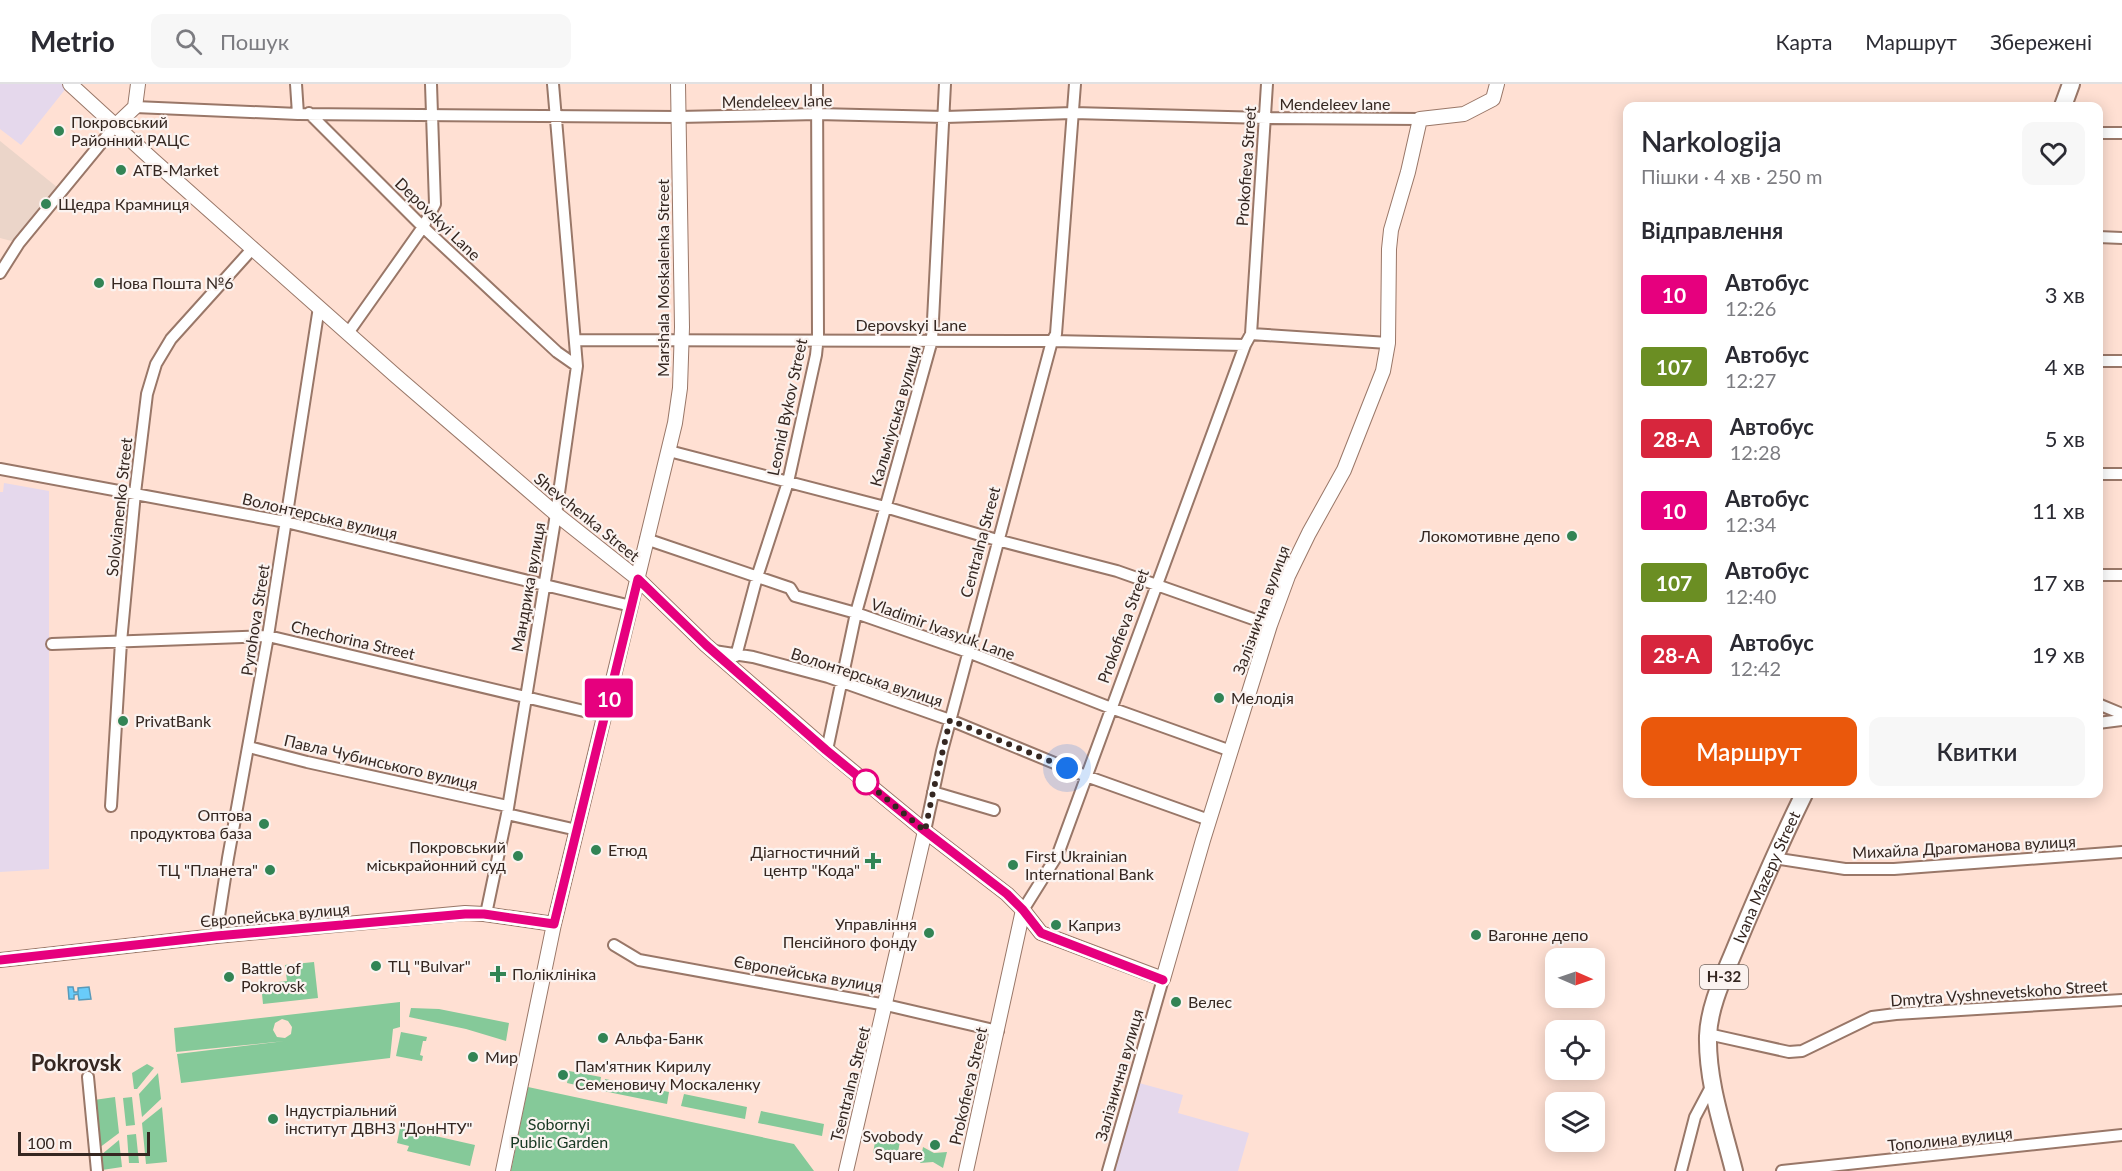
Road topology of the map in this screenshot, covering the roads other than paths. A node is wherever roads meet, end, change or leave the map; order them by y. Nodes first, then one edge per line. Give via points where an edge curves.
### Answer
1 (70, 84) edge
2 (138, 84) edge
3 (296, 84) edge
4 (431, 84) edge
5 (553, 84) edge
6 (678, 84) edge
7 (817, 84) edge
8 (945, 84) edge
9 (1075, 84) edge
10 (1267, 84) edge
11 (1497, 84) edge
12 (2071, 84) edge
13 (2064, 102) edge
14 (135, 107) junction
15 (309, 113) junction
16 (1073, 113) junction
17 (298, 114) junction
18 (433, 114) junction
19 (817, 114) junction
20 (555, 115) junction
21 (678, 117) junction
22 (945, 117) junction
23 (1266, 118) junction
24 (1420, 119) junction
25 (116, 125) junction
26 (2103, 133) edge
27 (2122, 133) edge
28 (423, 227) junction
29 (2103, 237) edge
30 (2122, 238) edge
31 (253, 248) junction
32 (0, 273) edge
33 (319, 307) junction
34 (348, 333) junction
35 (1251, 334) junction
36 (576, 340) junction
37 (682, 340) junction
38 (818, 340) junction
39 (932, 340) junction
40 (1052, 341) junction
41 (1388, 343) junction
42 (1245, 345) junction
43 (2103, 361) edge
44 (2122, 361) edge
45 (577, 366) junction
46 (669, 451) junction
47 (0, 469) edge
48 (2103, 474) edge
49 (2122, 474) edge
50 (788, 482) junction
51 (135, 493) junction
52 (885, 507) junction
53 (556, 514) junction
54 (286, 522) junction
55 (646, 539) junction
56 (997, 540) junction
57 (2103, 574) edge
58 (2122, 575) edge
59 (757, 577) junction
60 (638, 579) junction
61 (543, 585) junction
62 (1155, 585) junction
63 (631, 606) junction
64 (856, 613) junction
65 (1270, 625) junction
66 (268, 636) junction
67 (121, 642) junction
68 (52, 644) dead end
69 (714, 651) junction
70 (968, 652) junction
71 (736, 656) junction
72 (842, 683) junction
73 (525, 696) junction
74 (2103, 706) edge
75 (1111, 708) junction
76 (2122, 714) edge
77 (605, 716) junction
78 (950, 720) junction
79 (2122, 720) edge
80 (2103, 722) edge
81 (249, 747) junction
82 (826, 750) junction
83 (1231, 750) junction
84 (1086, 776) junction
85 (933, 792) junction
86 (1802, 798) edge
87 (111, 806) dead end
88 (507, 810) junction
89 (994, 810) dead end
90 (1209, 820) junction
91 (577, 830) junction
92 (925, 831) junction
93 (2122, 852) edge
94 (1773, 858) junction
95 (1023, 910) junction
96 (486, 914) junction
97 (554, 924) junction
98 (216, 936) junction
99 (614, 945) dead end
100 (0, 960) edge
101 (1163, 980) junction
102 (2122, 1000) edge
103 (886, 1005) junction
104 (998, 1031) junction
105 (1708, 1034) junction
106 (88, 1077) dead end
107 (1712, 1085) junction
108 (2122, 1135) edge
109 (98, 1171) edge
110 (502, 1171) edge
111 (846, 1171) edge
112 (966, 1171) edge
113 (1108, 1171) edge
114 (1680, 1171) edge
115 (1734, 1171) edge
116 (1782, 1171) edge

1 - 25 street, Shevchenka Street
2 - 14 street
3 - 17 street
4 - 18 street
5 - 20 street, Мандрика вулиця
6 - 21 street, Marshala Moskalenka Street
7 - 19 street, Leonid Bykov Street
8 - 22 street, Кальміуська вулиця
9 - 16 street, Centralna Street
10 - 23 street, Prokofieva Street
11 - 24 street via 1493,99 1464,114
12 - 13 main road
14 - 17 street, Mendeleev lane
14 - 25 street
15 - 17 street, Mendeleev lane
15 - 18 street, Mendeleev lane
15 - 28 street, Depovskyi Lane
16 - 22 street, Mendeleev lane
16 - 23 street, Mendeleev lane
16 - 40 street, Centralna Street via 1056,334
18 - 20 street, Mendeleev lane
18 - 28 street via 435,204
19 - 21 street, Mendeleev lane
19 - 22 street, Mendeleev lane
19 - 38 street, Leonid Bykov Street
20 - 21 street, Mendeleev lane
20 - 36 street, Мандрика вулиця
21 - 37 street, Marshala Moskalenka Street
22 - 39 street, Кальміуська вулиця
23 - 24 street, Mendeleev lane
23 - 35 street, Prokofieva Street
24 - 41 street, Залізнична вулиця via 1391,230
25 - 31 street, Shevchenka Street
25 - 32 street via 19,243
26 - 27 street
28 - 34 street
28 - 45 street, Depovskyi Lane via 557,352
29 - 30 street
31 - 33 street, Shevchenka Street
31 - 51 street, Solovianenko Street via 171,339 156,364 147,394
33 - 34 street, Shevchenka Street
33 - 54 street, Pyrohova Street
34 - 53 street, Shevchenka Street
35 - 41 street
35 - 42 street, Prokofieva Street
36 - 37 street, Depovskyi Lane
36 - 45 street, Мандрика вулиця
37 - 38 street, Depovskyi Lane
37 - 46 street, Marshala Moskalenka Street via 680,388
38 - 39 street, Depovskyi Lane
38 - 50 street, Leonid Bykov Street
39 - 40 street, Depovskyi Lane
39 - 52 street, Кальміуська вулиця
40 - 42 street, Depovskyi Lane
40 - 56 street, Centralna Street
41 - 65 street, Залізнична вулиця via 1383,371 1344,470 1293,565
42 - 62 street, Prokofieva Street
43 - 44 street
45 - 53 street, Мандрика вулиця
46 - 50 street
46 - 55 street, Marshala Moskalenka Street
47 - 51 street, Волонтерська вулиця
48 - 49 street
50 - 52 street
50 - 59 street, Leonid Bykov Street
51 - 54 street, Волонтерська вулиця
51 - 67 street, Solovianenko Street
52 - 56 street
52 - 64 street, Кальміуська вулиця
53 - 60 street, Shevchenka Street
53 - 61 street, Мандрика вулиця
54 - 61 street, Волонтерська вулиця
54 - 66 street, Pyrohova Street
55 - 59 street, Vladimir Ivasyuk Lane
55 - 60 street, Marshala Moskalenka Street
56 - 62 street via 1117,571
56 - 70 street, Centralna Street
57 - 58 street
59 - 64 street, Vladimir Ivasyuk Lane via 790,588 795,596
59 - 71 street, Leonid Bykov Street
60 - 63 street, Marshala Moskalenka Street
60 - 69 street, Shevchenka Street
61 - 63 street, Волонтерська вулиця
61 - 73 street, Мандрика вулиця
62 - 65 street
62 - 75 street, Prokofieva Street
63 - 77 street, Marshala Moskalenka Street
64 - 70 street, Vladimir Ivasyuk Lane
64 - 72 street, Кальміуська вулиця
65 - 83 street, Залізнична вулиця
66 - 67 street, Chechorina Street
66 - 73 street, Chechorina Street
66 - 81 street, Pyrohova Street
67 - 68 street, Chechorina Street
67 - 87 street, Solovianenko Street
69 - 71 street, Волонтерська вулиця
69 - 82 street, Shevchenka Street
70 - 75 street, Vladimir Ivasyuk Lane
70 - 78 street, Centralna Street
71 - 72 street, Волонтерська вулиця via 753,657
72 - 78 street, Волонтерська вулиця
72 - 82 street, Кальміуська вулиця
73 - 77 street, Chechorina Street
73 - 88 street, Мандрика вулиця
74 - 76 street
75 - 83 street, Vladimir Ivasyuk Lane
75 - 84 street, Prokofieva Street
77 - 91 street, Marshala Moskalenka Street
78 - 84 street, Волонтерська вулиця
78 - 85 street, Centralna Street
79 - 80 street
81 - 88 street, Павла Чубинського вулиця
81 - 98 street, Pyrohova Street
82 - 92 street, Shevchenka Street
83 - 90 street, Залізнична вулиця
84 - 90 street, Волонтерська вулиця
84 - 95 street, Prokofieva Street via 1058,854
85 - 89 street
85 - 92 street, Centralna Street
86 - 94 main road, Ivana Mazepy Street / Н-32
88 - 91 street, Павла Чубинського вулиця
88 - 96 street, Мандрика вулиця
90 - 101 street, Залізнична вулиця
91 - 97 street, Marshala Moskalenka Street
92 - 95 street, Shevchenka Street
92 - 103 street, Centralna Street
93 - 94 street, Михайла Драгоманова вулиця via 1894,869 1845,869
94 - 105 main road, Ivana Mazepy Street / Н-32 via 1722,981
95 - 101 street, Shevchenka Street via 1041,933 1052,939
95 - 104 street, Prokofieva Street
96 - 97 street, Європейська вулиця
96 - 98 street, Європейська вулиця
97 - 110 street, Marshala Moskalenka Street
98 - 100 street, Європейська вулиця
99 - 103 street, Європейська вулиця via 647,962
101 - 113 street, Залізнична вулиця
102 - 105 street, Dmytra Vyshnevetskoho Street via 1872,1017 1802,1051 1789,1052
103 - 104 street, Європейська вулиця
103 - 111 street, Tsentralna Street
104 - 112 street, Prokofieva Street
105 - 107 main road, Ivana Mazepy Street / Н-32
106 - 109 street
107 - 114 street via 1695,1117
107 - 115 main road, Ivana Mazepy Street / Н-32
108 - 116 street, Тополина вулиця

